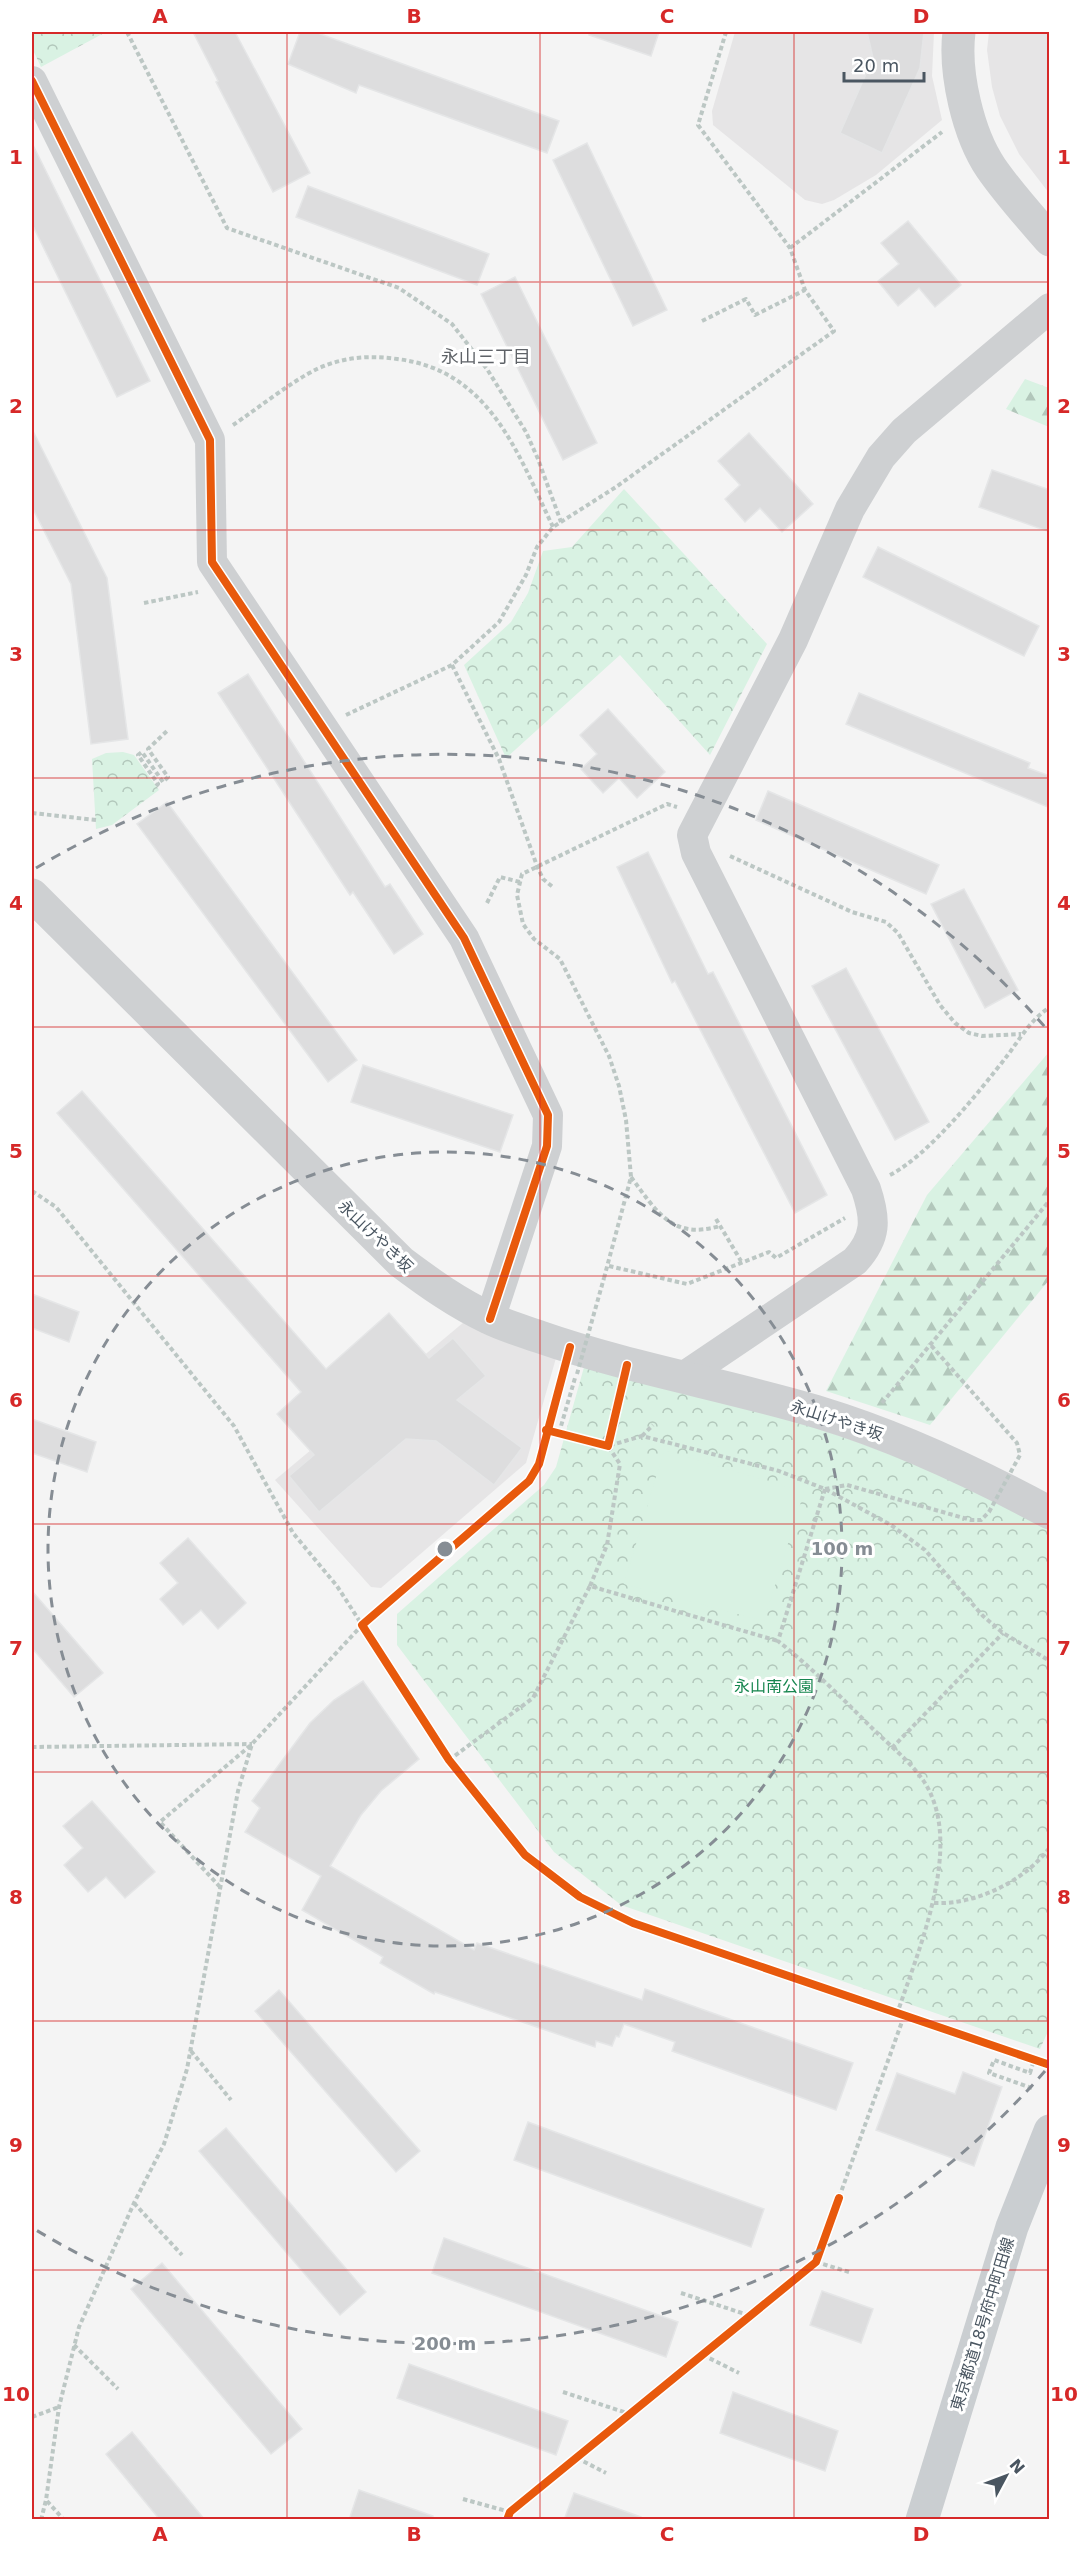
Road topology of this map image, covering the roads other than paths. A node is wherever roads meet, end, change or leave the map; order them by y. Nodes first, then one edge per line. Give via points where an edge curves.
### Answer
1 (959, 32) edge
2 (32, 81) edge
3 (1050, 240) edge
4 (1050, 308) edge
5 (32, 895) edge
6 (490, 1318) junction
7 (683, 1377) junction
8 (1050, 1513) edge
9 (1050, 2131) edge
10 (922, 2520) edge

1 - 3 street via 957,59 966,113 990,166
2 - 6 street via 210,440 212,562 464,939 548,1115 547,1146
4 - 7 street via 904,431 881,457 850,509 793,640 692,835 696,853 866,1189 873,1211 872,1235 855,1261
5 - 6 street, 永山けやき坂 via 401,1262 437,1289
6 - 7 street, 永山けやき坂 via 573,1360 627,1365
7 - 8 street, 永山けやき坂 via 863,1427 975,1474
9 - 10 main road, 東京都道18号府中町田線 via 1011,2227

